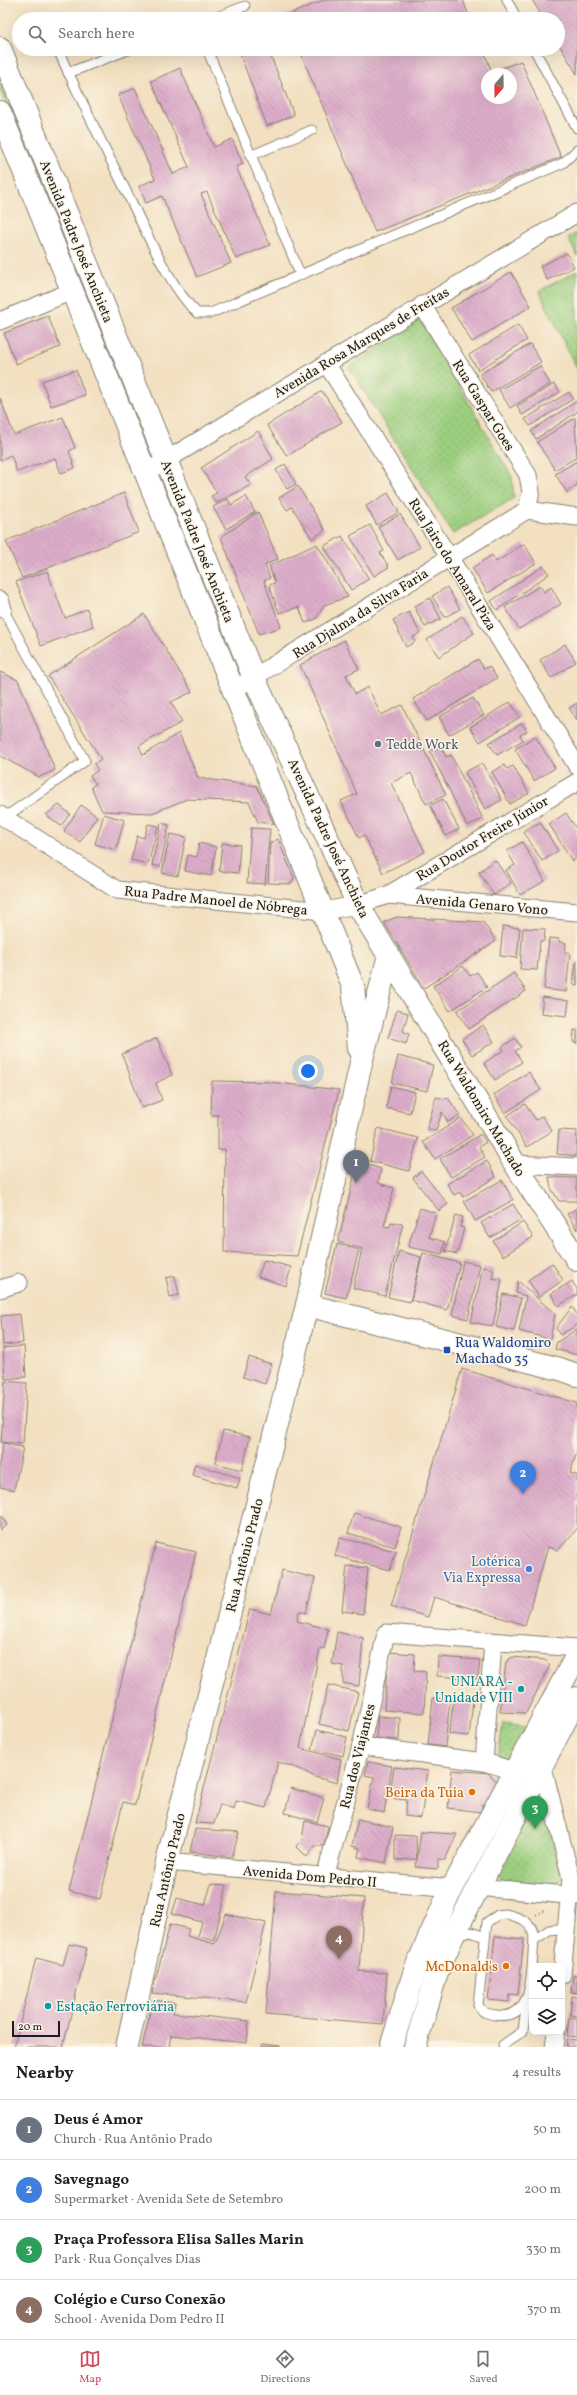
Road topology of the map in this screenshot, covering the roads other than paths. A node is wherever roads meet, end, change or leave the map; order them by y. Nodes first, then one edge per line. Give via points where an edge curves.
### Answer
1 (507, 0) edge
2 (245, 6) dead end
3 (230, 12) edge
4 (513, 12) edge
5 (0, 48) edge
6 (61, 56) edge
7 (112, 56) edge
8 (210, 56) edge
9 (538, 56) edge
10 (68, 73) junction
11 (0, 112) edge
12 (577, 128) edge
13 (312, 130) dead end
14 (577, 150) edge
15 (250, 156) junction
16 (577, 213) edge
17 (300, 274) junction
18 (72, 291) junction
19 (422, 305) junction
20 (0, 321) edge
21 (326, 363) junction
22 (166, 461) junction
23 (145, 473) junction
24 (527, 510) junction
25 (577, 517) edge
26 (449, 557) junction
27 (1, 606) edge
28 (254, 678) junction
29 (233, 690) junction
30 (577, 766) edge
31 (577, 782) edge
32 (2, 816) edge
33 (388, 895) junction
34 (358, 904) junction
35 (323, 911) junction
36 (577, 912) edge
37 (389, 955) junction
38 (361, 1063) junction
39 (515, 1164) junction
40 (577, 1167) edge
41 (577, 1260) edge
42 (19, 1283) dead end
43 (0, 1289) edge
44 (307, 1305) junction
45 (577, 1375) edge
46 (493, 1643) junction
47 (577, 1648) edge
48 (577, 1655) edge
49 (577, 1698) edge
50 (361, 1746) junction
51 (484, 1762) junction
52 (542, 1764) junction
53 (515, 1771) junction
54 (167, 1862) junction
55 (325, 1878) junction
56 (477, 1887) junction
57 (453, 1888) junction
58 (574, 1895) edge
59 (567, 1928) junction
60 (453, 1936) junction
61 (485, 1937) junction
62 (534, 1940) junction
63 (563, 1963) edge
64 (527, 1999) junction
65 (556, 2035) edge
66 (503, 2045) dead end
67 (127, 2047) edge
68 (391, 2047) edge
69 (415, 2047) edge
70 (554, 2047) edge

1 - 4 lane
2 - 3 lane
5 - 22 main road, Avenida Padre José Anchieta
6 - 10 lane
7 - 10 lane
8 - 15 lane
9 - 12 lane
10 - 17 lane via 144,227 184,300 197,313 211,314
11 - 18 main road, Avenida Padre José Anchieta
13 - 15 lane
14 - 17 lane via 563,163
15 - 17 lane
16 - 19 street, Avenida Rosa Marques de Freitas
18 - 20 street
18 - 23 main road, Avenida Padre José Anchieta
19 - 21 street, Avenida Rosa Marques de Freitas
19 - 24 street, Rua Gaspar Goes via 528,476 531,492
21 - 22 street, Avenida Rosa Marques de Freitas
21 - 26 street, Rua Jairo do Amaral Piza
22 - 23 street, Avenida Rosa Marques de Freitas
22 - 28 main road, Avenida Padre José Anchieta
23 - 29 main road, Avenida Padre José Anchieta
24 - 25 street
24 - 26 street, Rua Djalma da Silva Faria
26 - 28 street, Rua Djalma da Silva Faria
26 - 30 street, Rua Jairo do Amaral Piza
27 - 32 lane via 85,761
28 - 29 street, Rua Djalma da Silva Faria
28 - 34 main road, Avenida Padre José Anchieta
29 - 35 main road, Avenida Padre José Anchieta
31 - 33 street, Rua Doutor Freire Júnior
32 - 35 street, Rua Padre Manoel de Nóbrega via 117,890
33 - 34 street, Rua Padre Manoel de Nóbrega
33 - 36 street, Avenida Genaro Vono
34 - 35 street, Rua Padre Manoel de Nóbrega
34 - 37 main road, Avenida Padre José Anchieta
35 - 38 main road, Avenida Padre José Anchieta via 353,986
37 - 38 main road
37 - 39 main road, Rua Waldomiro Machado
38 - 44 main road, Rua Antônio Prado
39 - 40 street
39 - 41 main road, Rua Waldomiro Machado
42 - 43 street
44 - 45 main road
44 - 54 main road, Rua Antônio Prado
46 - 47 street
46 - 50 street, Rua dos Viajantes via 386,1633
46 - 51 street
48 - 53 main road
49 - 52 main road
50 - 51 street
50 - 55 street, Rua dos Viajantes
51 - 53 street
52 - 56 main road
52 - 58 street
53 - 57 main road
54 - 55 street, Avenida Dom Pedro II
54 - 67 main road, Rua Antônio Prado
55 - 57 street, Avenida Dom Pedro II
56 - 58 street
56 - 60 main road
57 - 68 main road via 415,1970
58 - 59 street
59 - 62 lane via 549,1930
59 - 63 street
60 - 61 lane via 471,1932
60 - 69 main road via 437,1972
61 - 62 lane via 487,1922 491,1918 506,1914 527,1921 534,1932
61 - 64 lane via 478,2005 480,2009 487,2014 510,2016 525,2004
62 - 64 lane
64 - 66 lane via 522,2031
65 - 70 street

